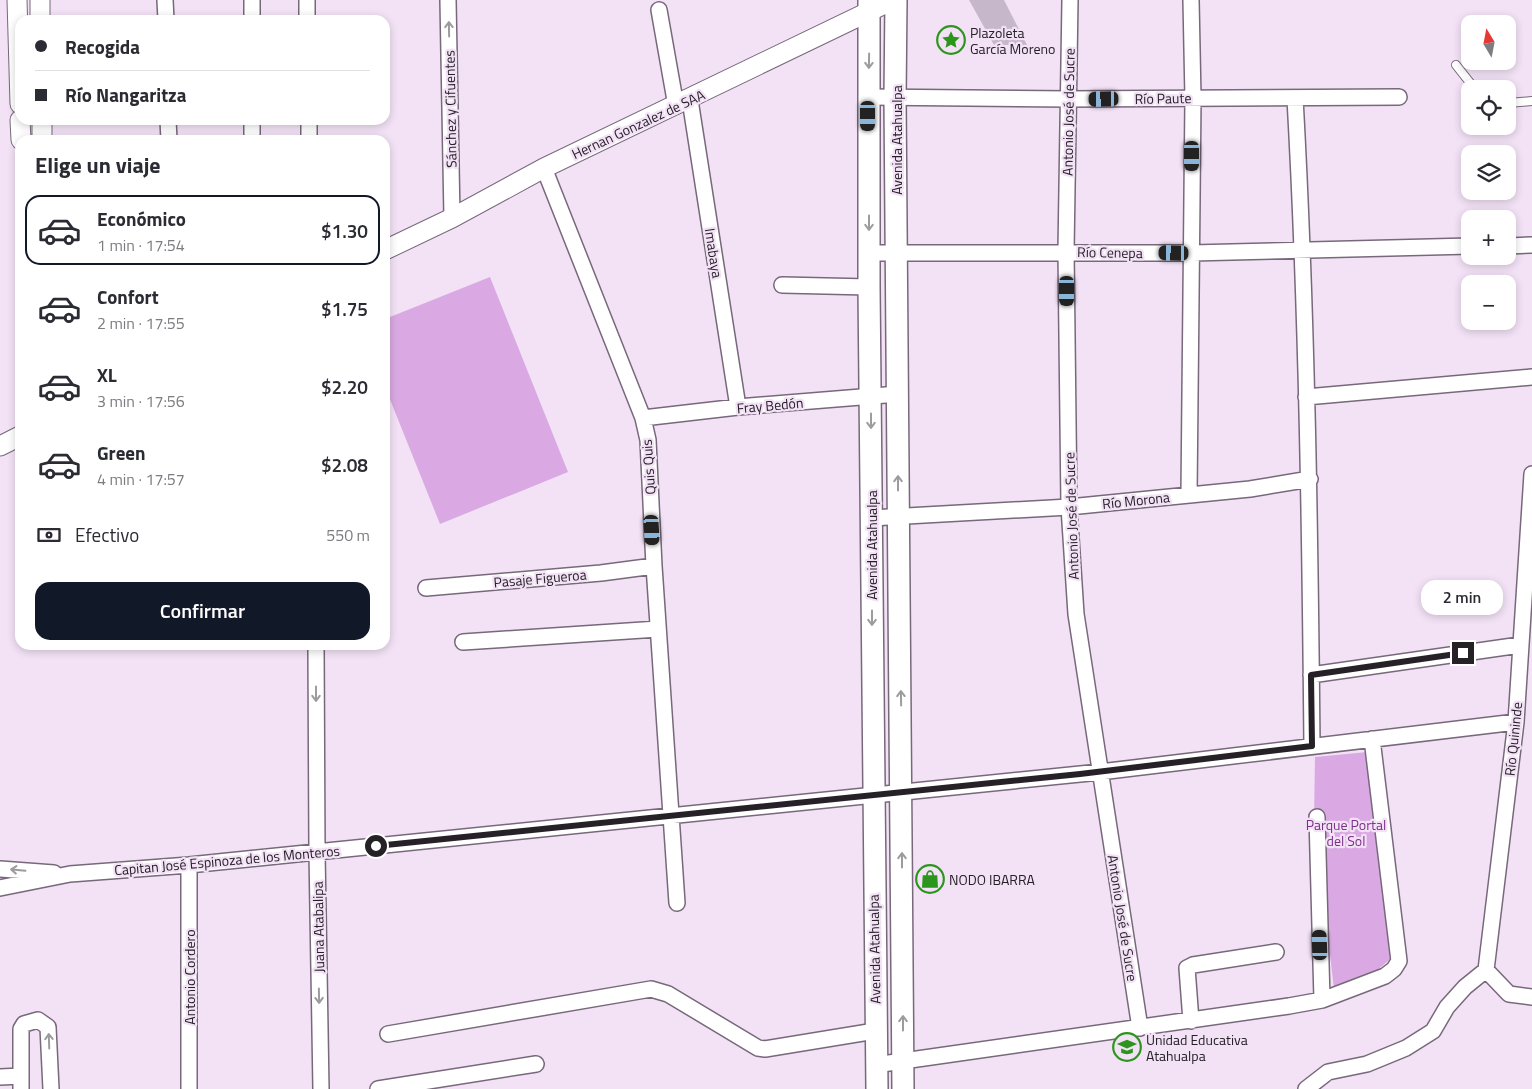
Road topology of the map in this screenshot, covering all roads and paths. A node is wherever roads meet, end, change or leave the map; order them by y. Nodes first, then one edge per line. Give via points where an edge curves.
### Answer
1 (17, 0) edge
2 (40, 0) edge
3 (165, 0) edge
4 (252, 0) edge
5 (307, 0) edge
6 (448, 0) edge
7 (895, 0) edge
8 (1070, 0) edge
9 (1191, 0) edge
10 (869, 6) edge
11 (659, 10) dead end
12 (17, 15) edge
13 (40, 15) edge
14 (166, 15) edge
15 (252, 15) edge
16 (307, 15) edge
17 (1456, 65) dead end
18 (1468, 80) edge
19 (868, 97) junction
20 (1399, 97) dead end
21 (895, 98) junction
22 (1193, 98) junction
23 (1295, 98) junction
24 (1068, 99) junction
25 (1532, 101) edge
26 (1516, 102) edge
27 (683, 103) junction
28 (544, 168) junction
29 (452, 218) junction
30 (1532, 245) edge
31 (1461, 246) edge
32 (1516, 246) edge
33 (390, 248) edge
34 (1066, 251) junction
35 (869, 252) junction
36 (1303, 252) junction
37 (897, 253) junction
38 (1192, 253) junction
39 (782, 285) dead end
40 (869, 287) junction
41 (1532, 377) edge
42 (898, 394) junction
43 (870, 397) junction
44 (1306, 397) junction
45 (738, 407) junction
46 (643, 418) junction
47 (15, 438) edge
48 (0, 446) edge
49 (1532, 474) edge
50 (1310, 479) junction
51 (1189, 495) junction
52 (1069, 507) junction
53 (899, 516) junction
54 (871, 518) junction
55 (654, 566) junction
56 (426, 588) dead end
57 (1527, 608) edge
58 (658, 629) junction
59 (463, 642) dead end
60 (1520, 645) junction
61 (316, 650) edge
62 (1311, 675) junction
63 (1516, 722) junction
64 (1372, 739) junction
65 (1312, 746) junction
66 (1100, 772) junction
67 (902, 793) junction
68 (872, 796) junction
69 (672, 816) junction
70 (1317, 817) dead end
71 (317, 852) junction
72 (189, 865) junction
73 (0, 869) edge
74 (70, 874) junction
75 (0, 888) edge
76 (677, 903) dead end
77 (1276, 952) dead end
78 (1486, 970) junction
79 (1532, 997) edge
80 (1322, 1000) junction
81 (1191, 1021) junction
82 (1140, 1028) junction
83 (875, 1031) junction
84 (388, 1034) dead end
85 (903, 1061) junction
86 (536, 1064) dead end
87 (875, 1064) junction
88 (0, 1077) edge
89 (21, 1083) edge
90 (51, 1089) edge
91 (189, 1089) edge
92 (321, 1089) edge
93 (378, 1089) edge
94 (877, 1089) edge
95 (903, 1089) edge
96 (1306, 1089) edge

1 - 12 street
2 - 13 street
3 - 14 street
4 - 15 street
5 - 16 street
29 -> 6 street, Sánchez y Cifuentes
7 - 10 street, Hernan Gonzalez de SAA
7 - 21 main road, Avenida Atahualpa
8 - 24 street, Antonio José de Sucre
9 - 22 street
10 -> 19 main road, Avenida Atahualpa
10 - 27 street, Hernan Gonzalez de SAA via 825,32
11 - 27 street, Imabaya
17 - 18 lane
19 - 21 street, Río Paute
19 -> 35 main road, Avenida Atahualpa
20 - 23 street, Río Paute
21 - 24 street, Río Paute
21 - 37 main road, Avenida Atahualpa
22 - 23 street, Río Paute
22 - 24 street, Río Paute
22 - 38 street
23 - 36 street
24 - 34 street, Antonio José de Sucre
25 - 26 lane
27 - 28 street, Hernan Gonzalez de SAA
27 - 45 street, Imabaya
28 - 29 street, Hernan Gonzalez de SAA
28 - 46 street, Quis Quis
29 - 33 street, Hernan Gonzalez de SAA
30 - 32 street
31 - 36 street, Río Cenepa
34 - 37 street, Río Cenepa
34 - 38 street, Río Cenepa
34 - 52 street, Antonio José de Sucre
35 - 37 street, Río Cenepa
35 - 40 main road, Avenida Atahualpa
36 - 38 street, Río Cenepa
36 - 44 street
37 - 42 main road, Avenida Atahualpa
38 - 51 street
39 - 40 street
40 - 43 main road, Avenida Atahualpa
41 - 44 street
42 - 43 street, Fray Bedón
53 -> 42 main road, Avenida Atahualpa
43 - 45 street, Fray Bedón
43 -> 54 main road, Avenida Atahualpa
44 - 50 street
45 - 46 street, Fray Bedón
46 - 55 street, Quis Quis via 648,440
47 - 48 street
49 - 57 street, Río Quininde
50 - 51 street, Río Morona
50 - 62 street
51 - 52 street, Río Morona
52 - 53 street, Río Morona
52 - 66 street, Antonio José de Sucre via 1076,614
53 - 54 street, Río Morona
67 -> 53 main road, Avenida Atahualpa
54 -> 68 main road, Avenida Atahualpa
55 - 56 street, Pasaje Figueroa
55 - 58 street, Quis Quis
57 - 60 street, Río Quininde
58 - 59 street
58 - 69 street, Quis Quis
60 - 62 street
60 - 63 street, Río Quininde
61 -> 71 street, Juana Atabalipa
62 - 65 street
63 - 64 street, Capitan José Espinoza de los Monteros
63 - 78 street, Río Quininde
64 - 65 street, Capitan José Espinoza de los Monteros
64 - 80 street via 1399,961 1385,976
65 - 66 street, Capitan José Espinoza de los Monteros
66 - 67 street, Capitan José Espinoza de los Monteros
66 - 82 street, Antonio José de Sucre
67 - 68 street, Capitan José Espinoza de los Monteros
85 -> 67 main road, Avenida Atahualpa
68 - 69 street, Capitan José Espinoza de los Monteros
68 - 83 main road, Avenida Atahualpa
69 - 71 street, Capitan José Espinoza de los Monteros
69 - 76 street, Quis Quis
70 - 80 street
71 - 72 street, Capitan José Espinoza de los Monteros
71 -> 92 street, Juana Atabalipa
72 - 74 street, Capitan José Espinoza de los Monteros
72 - 91 street, Antonio Cordero
74 -> 73 street, Capitan José Espinoza de los Monteros
74 - 75 street, Capitan José Espinoza de los Monteros
77 - 81 street via 1187,968
78 - 79 street via 1509,994
78 - 96 street via 1464,987 1433,1031 1406,1048 1368,1064 1328,1072
80 - 81 street
81 - 82 street
82 - 85 street
83 - 84 street via 765,1050 668,994 651,989
83 - 87 main road, Avenida Atahualpa
85 - 87 street
85 - 95 main road, Avenida Atahualpa
86 - 93 street
87 - 94 main road, Avenida Atahualpa
88 - 89 street
90 -> 89 street via 48,1027 38,1020 24,1024 21,1029

